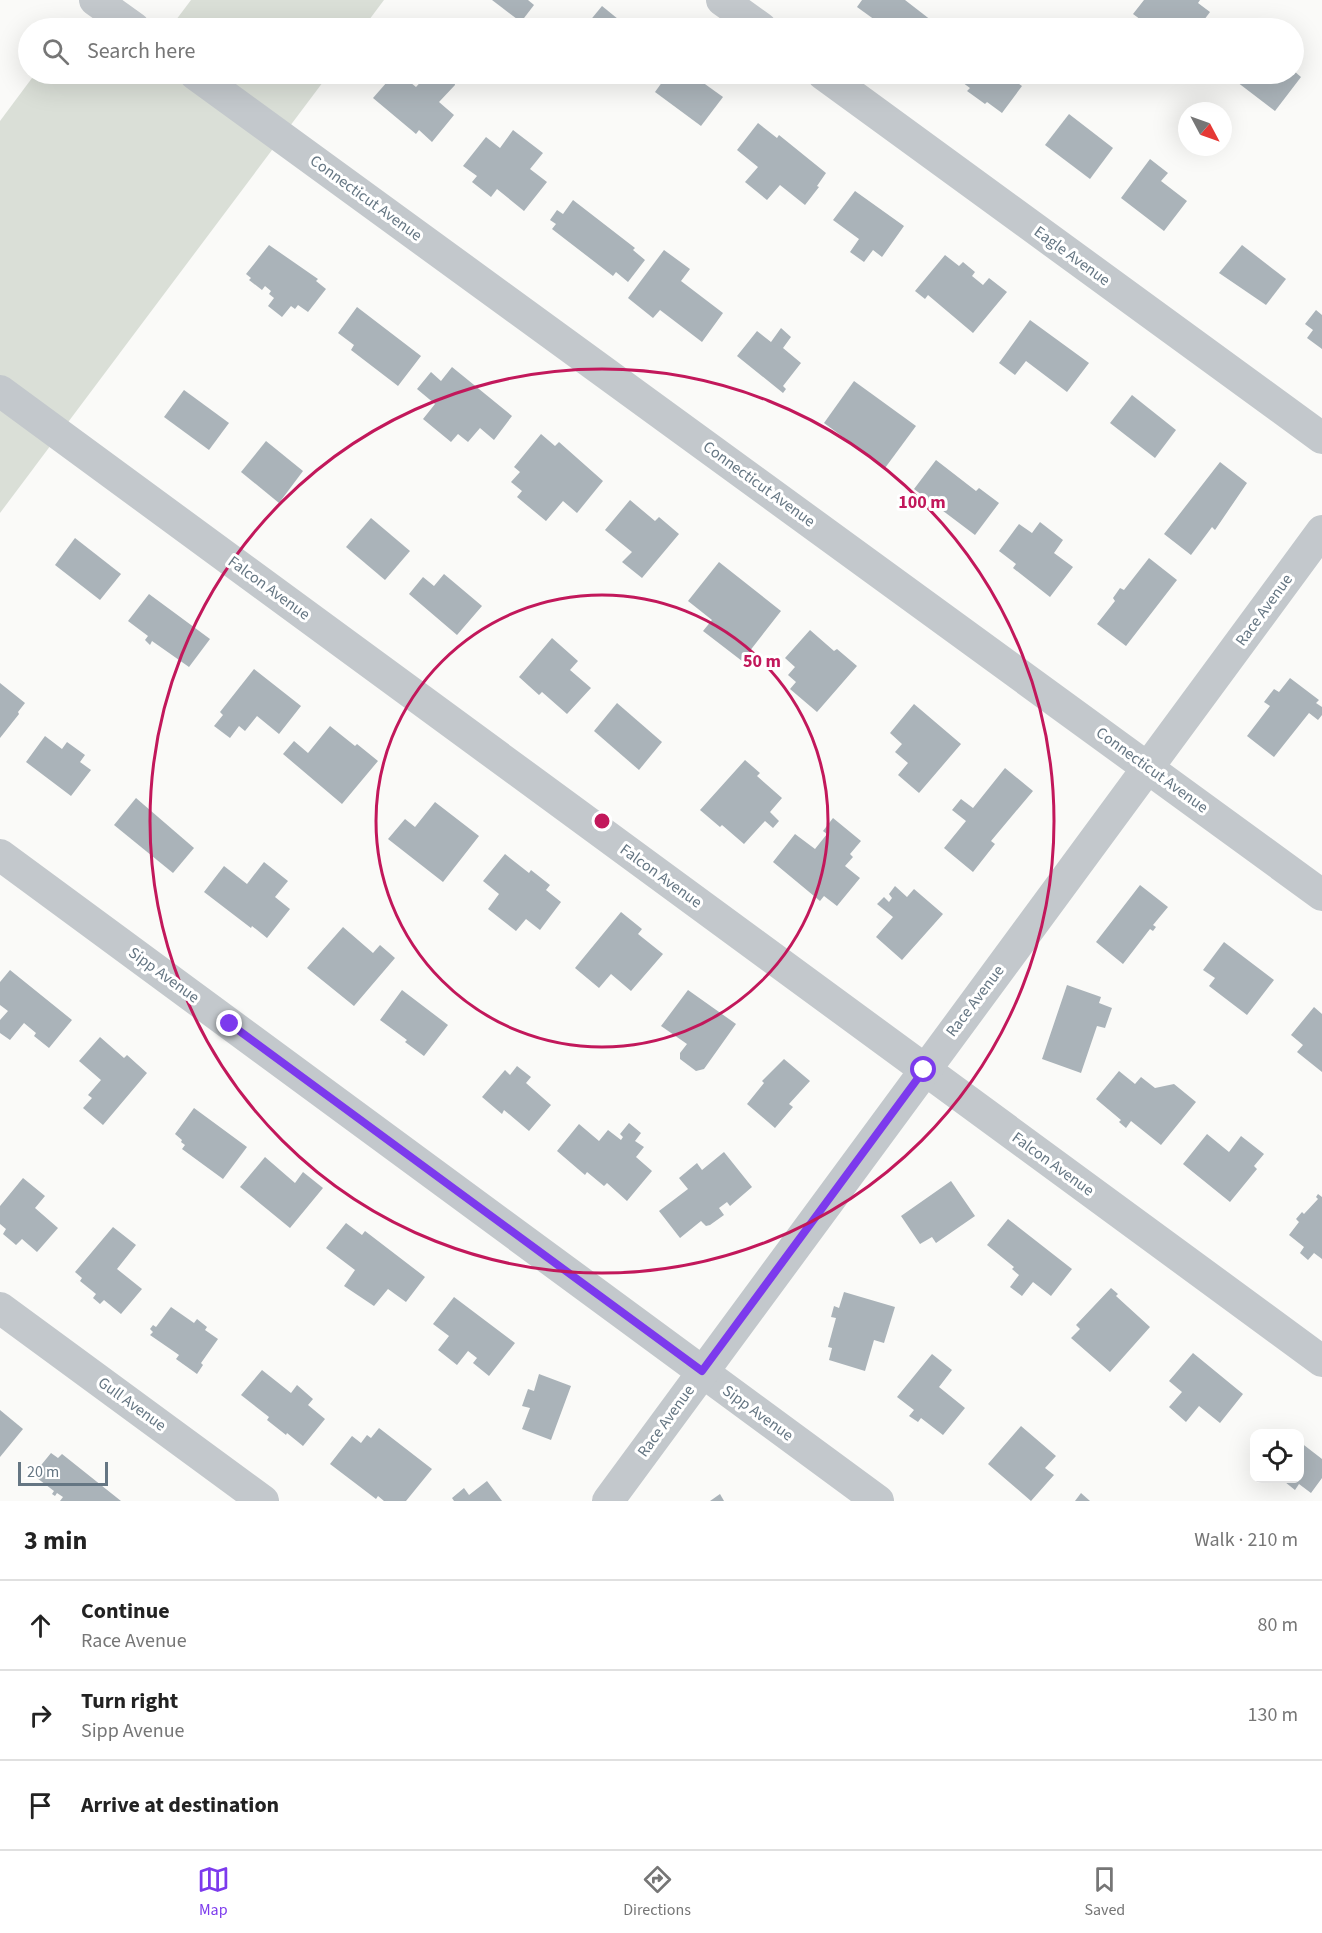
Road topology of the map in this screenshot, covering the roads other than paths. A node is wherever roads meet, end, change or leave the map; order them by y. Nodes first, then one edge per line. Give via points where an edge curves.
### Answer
1 (95, 0) edge
2 (722, 0) edge
3 (120, 18) edge
4 (747, 18) edge
5 (209, 84) edge
6 (837, 84) edge
7 (0, 391) edge
8 (1322, 438) edge
9 (1322, 531) edge
10 (1148, 767) junction
11 (0, 855) edge
12 (1322, 895) edge
13 (924, 1070) junction
14 (0, 1308) edge
15 (1322, 1361) edge
16 (702, 1371) junction
17 (263, 1501) edge
18 (608, 1501) edge
19 (878, 1501) edge

1 - 3 street
2 - 4 street
5 - 10 street, Connecticut Avenue
6 - 8 street, Eagle Avenue
7 - 13 street, Falcon Avenue
9 - 10 street, Race Avenue
10 - 12 street, Connecticut Avenue
10 - 13 street, Race Avenue
11 - 16 street, Sipp Avenue
13 - 15 street, Falcon Avenue
13 - 16 street, Race Avenue
14 - 17 street, Gull Avenue
16 - 18 street, Race Avenue
16 - 19 street, Sipp Avenue

